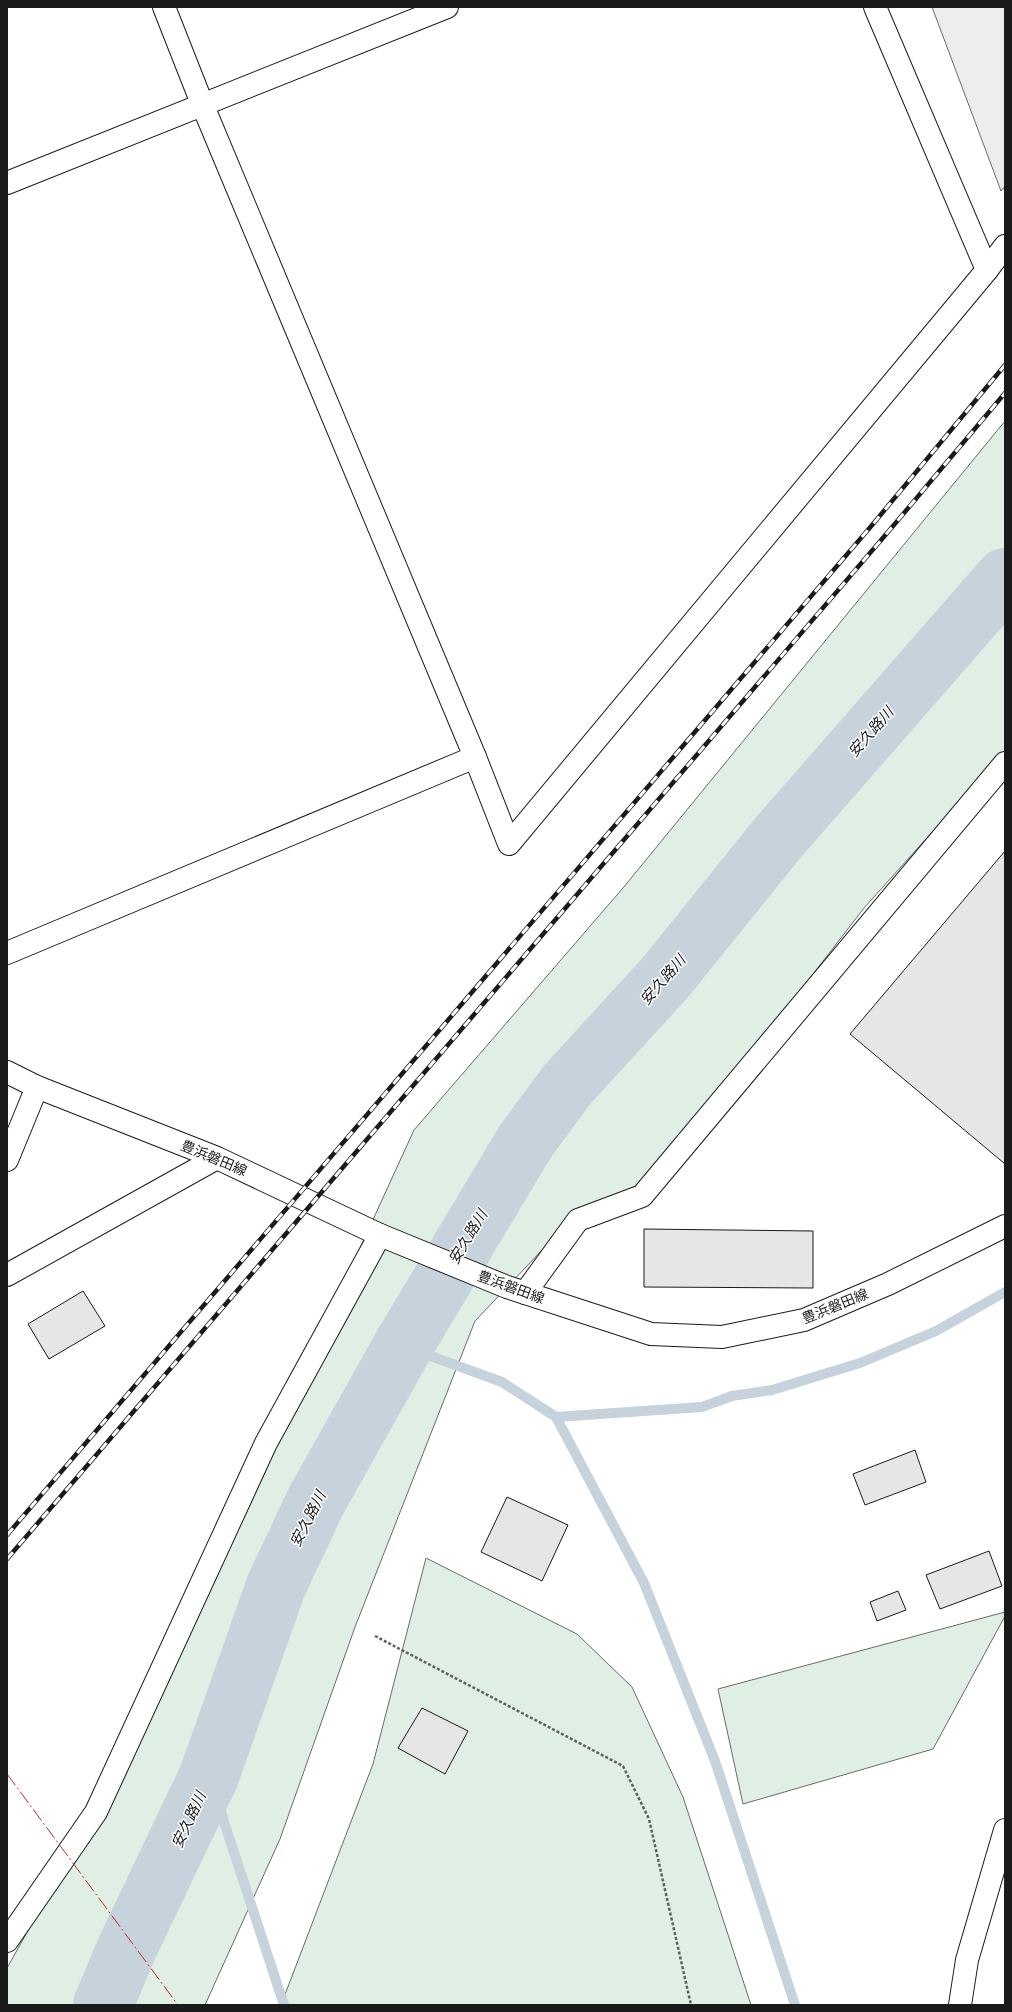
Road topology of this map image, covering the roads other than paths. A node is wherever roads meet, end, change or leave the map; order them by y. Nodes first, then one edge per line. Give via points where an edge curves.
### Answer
1 (164, 7) edge
2 (447, 7) edge
3 (875, 7) edge
4 (203, 106) junction
5 (7, 183) edge
6 (1005, 246) edge
7 (987, 270) junction
8 (475, 758) junction
9 (1005, 763) edge
10 (7, 953) edge
11 (7, 1072) edge
12 (37, 1087) junction
13 (217, 1158) junction
14 (7, 1160) edge
15 (1005, 1226) edge
16 (380, 1235) junction
17 (7, 1275) edge
18 (516, 1290) junction
19 (1005, 1830) edge
20 (7, 1940) edge
21 (960, 2005) edge

1 - 4 street
2 - 4 street
3 - 7 street
4 - 5 street
4 - 8 street
6 - 7 street
7 - 8 street via 509,844
8 - 10 street
9 - 18 street via 642,1196 578,1220
11 - 12 street, 豊浜磐田線
12 - 13 street, 豊浜磐田線
12 - 14 street
13 - 16 street, 豊浜磐田線
13 - 17 street
15 - 18 street, 豊浜磐田線 via 888,1284 804,1320 722,1337 651,1334
16 - 18 street, 豊浜磐田線
16 - 20 street via 266,1443 96,1812
19 - 21 street via 967,1960

